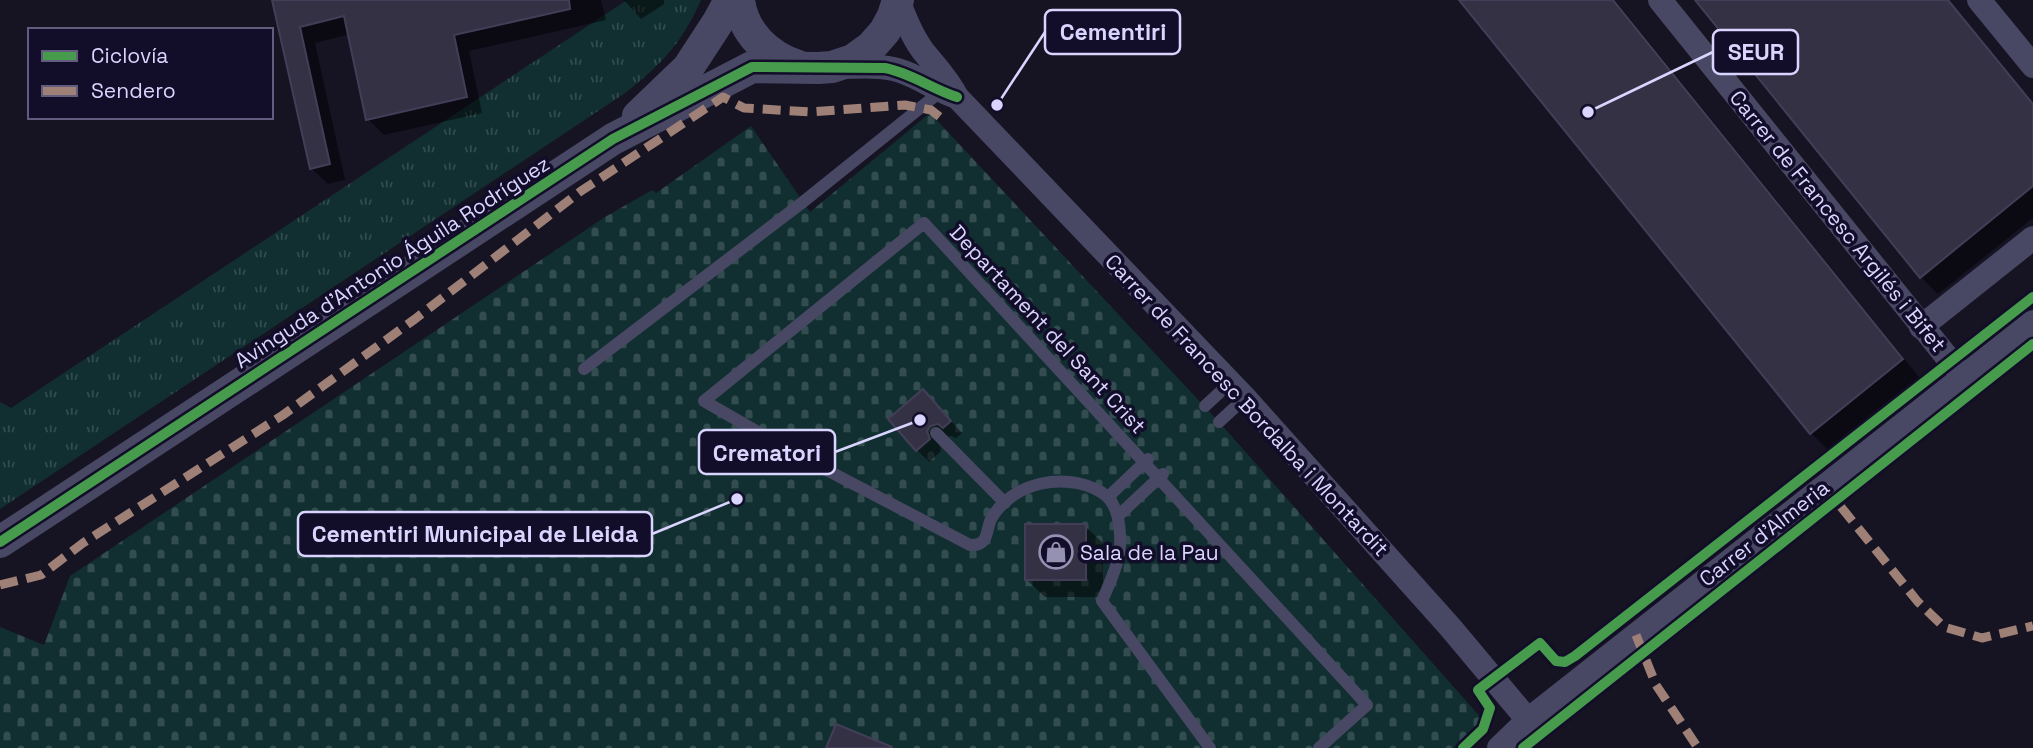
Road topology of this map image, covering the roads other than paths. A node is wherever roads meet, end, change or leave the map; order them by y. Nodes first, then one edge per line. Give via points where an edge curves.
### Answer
1 (730, 0) edge
2 (739, 0) edge
3 (898, 0) edge
4 (1660, 0) edge
5 (1979, 0) edge
6 (2033, 66) edge
7 (818, 67) junction
8 (949, 94) junction
9 (613, 139) junction
10 (2033, 238) edge
11 (2033, 322) edge
12 (1921, 327) junction
13 (584, 369) dead end
14 (1963, 377) junction
15 (1238, 390) junction
16 (1205, 406) dead end
17 (1219, 422) dead end
18 (936, 433) dead end
19 (1147, 461) junction
20 (1161, 476) junction
21 (1108, 498) junction
22 (1004, 503) junction
23 (1118, 516) junction
24 (0, 542) edge
25 (1528, 720) junction
26 (1210, 748) edge
27 (1320, 748) edge
28 (1499, 748) edge

1 - 9 street, Avinguda d'Antonio Águila Rodríguez via 688,68
2 - 7 street via 749,30 763,47 781,60
3 - 7 street, Avinguda d'Antonio Águila Rodríguez via 885,31 871,47 853,60
3 - 8 street, Carrer de Francesc Bordalba i Montardit via 922,49 949,80
4 - 12 street, Carrer de Francesc Argilés i Bifet
5 - 6 street
7 - 8 street, Carrer de Francesc Bordalba i Montardit via 886,68 905,72
7 - 9 street, Avinguda d'Antonio Águila Rodríguez via 752,68
8 - 13 lane
8 - 15 street, Carrer de Francesc Bordalba i Montardit
9 - 24 street, Avinguda d'Antonio Águila Rodríguez
10 - 12 street
11 - 14 street, Carrer d'Almeria
12 - 14 street, Carrer de Francesc Argilés i Bifet
14 - 25 street, Carrer d'Almeria
15 - 16 lane
15 - 17 lane
15 - 25 street, Carrer de Francesc Bordalba i Montardit
18 - 22 lane
19 - 20 lane, Departament del Sant Crist
19 - 21 lane, Departament del Sant Crist
19 - 22 lane, Departament del Sant Crist via 924,223 704,401 970,545 983,541
20 - 23 lane
20 - 27 lane, Departament del Sant Crist via 1367,705
21 - 22 lane, Departament del Sant Crist via 1088,486 1056,481 1021,490
21 - 23 lane
23 - 26 lane via 1117,567 1102,601
25 - 28 street, Carrer d'Almeria

